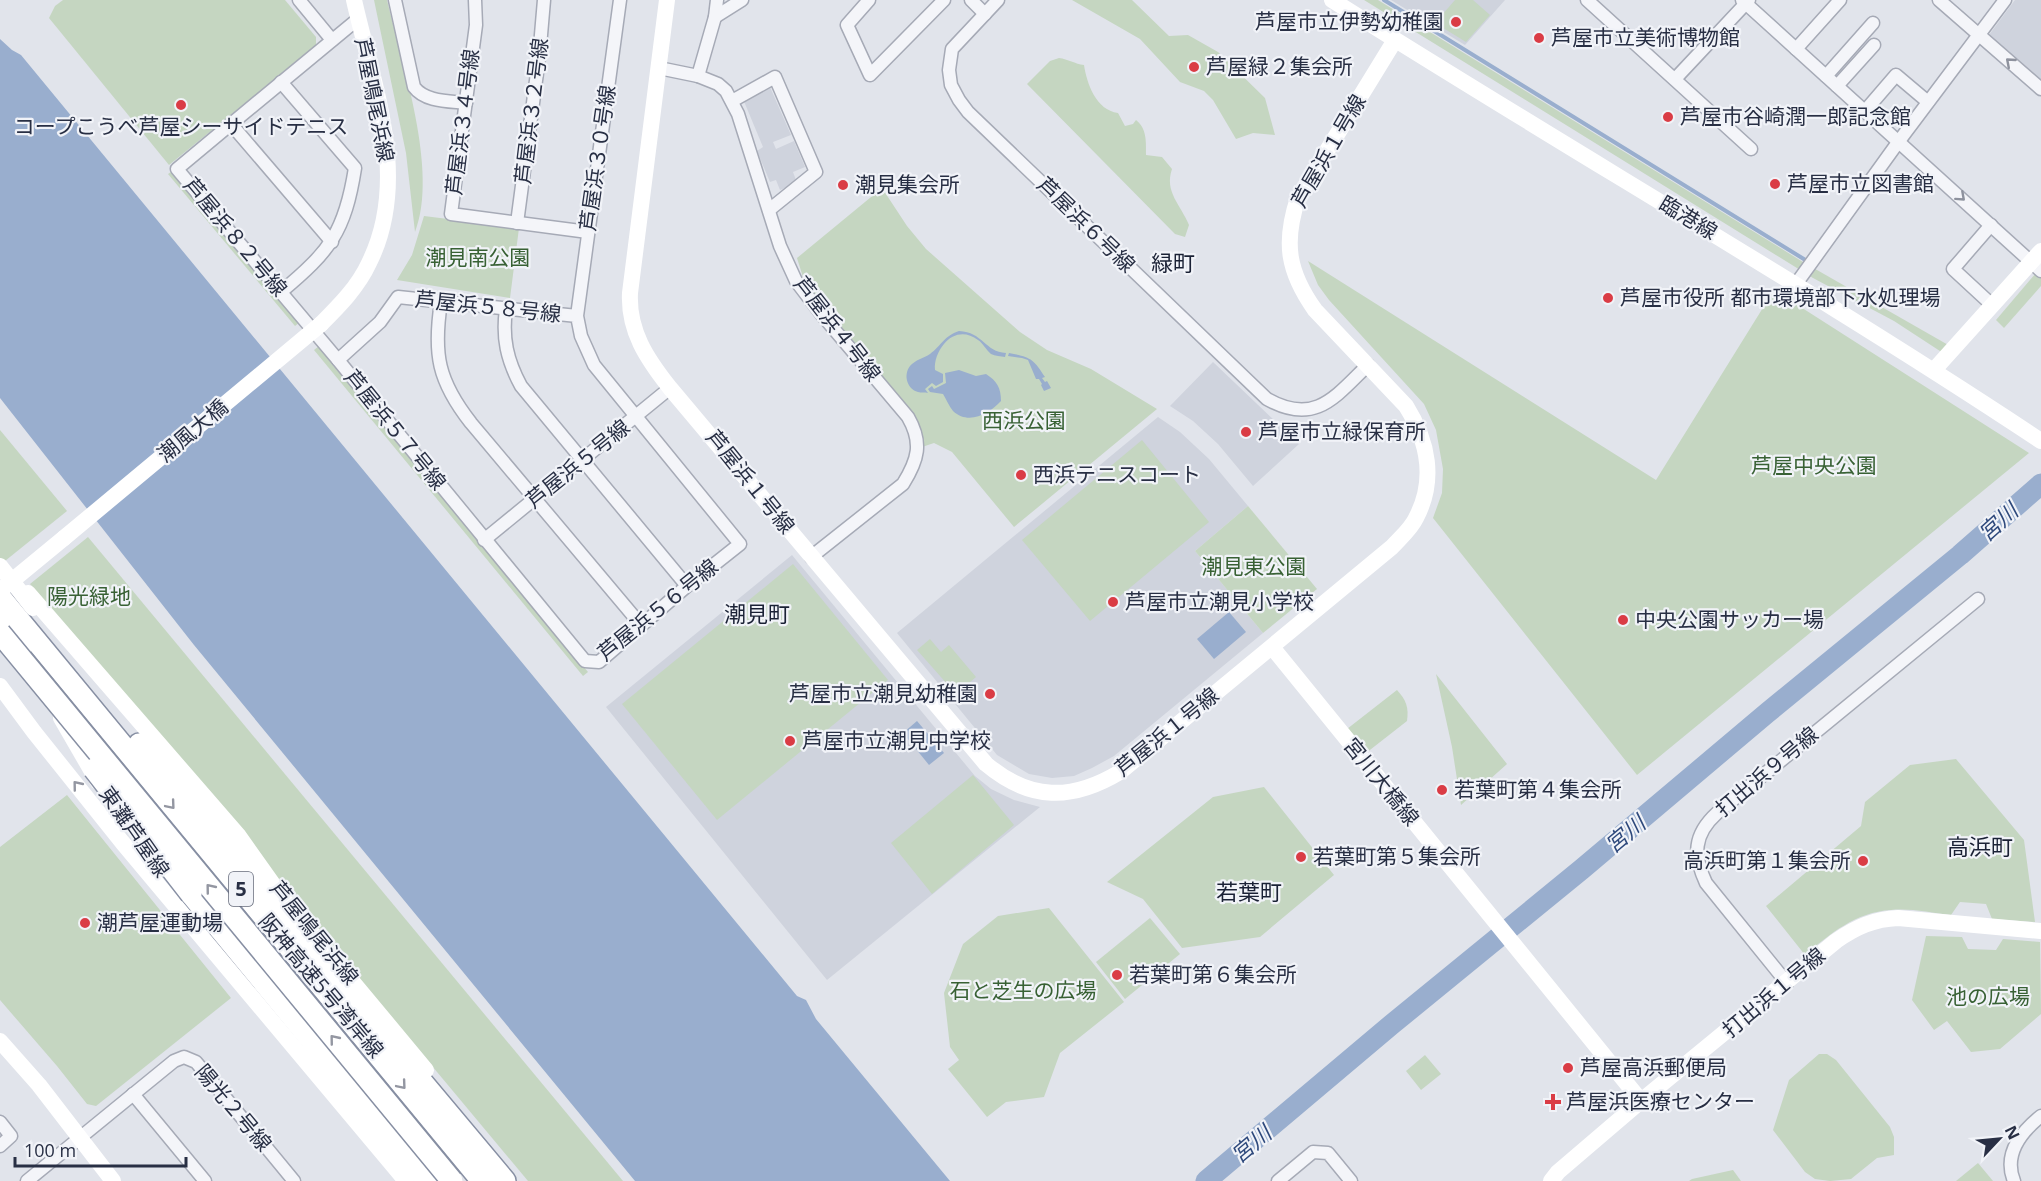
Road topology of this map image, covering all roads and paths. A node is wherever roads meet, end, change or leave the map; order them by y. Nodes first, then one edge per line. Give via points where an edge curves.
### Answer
1 (299, 0) edge
2 (354, 0) edge
3 (395, 0) edge
4 (475, 0) edge
5 (544, 0) edge
6 (620, 0) edge
7 (668, 0) edge
8 (717, 0) edge
9 (742, 0) edge
10 (869, 0) edge
11 (944, 0) edge
12 (971, 0) edge
13 (998, 0) edge
14 (1332, 0) edge
15 (1587, 0) edge
16 (1840, 0) edge
17 (1939, 0) edge
18 (2005, 0) edge
19 (1745, 1) edge
20 (985, 14) junction
21 (715, 17) junction
22 (358, 19) junction
23 (1873, 23) dead end
24 (1978, 35) junction
25 (332, 40) junction
26 (1395, 40) junction
27 (1874, 45) dead end
28 (1796, 49) junction
29 (659, 68) junction
30 (698, 76) junction
31 (1826, 76) junction
32 (1675, 79) junction
33 (281, 82) junction
34 (1837, 86) junction
35 (2041, 89) edge
36 (732, 101) junction
37 (1928, 102) junction
38 (466, 103) junction
39 (1865, 111) junction
40 (231, 124) junction
41 (1899, 141) junction
42 (1751, 149) dead end
43 (770, 210) junction
44 (517, 223) junction
45 (1991, 225) junction
46 (588, 232) junction
47 (332, 242) junction
48 (2038, 261) edge
49 (1796, 284) junction
50 (281, 292) junction
51 (398, 297) joint
52 (441, 302) junction
53 (1992, 305) junction
54 (506, 309) junction
55 (577, 316) junction
56 (321, 324) joint
57 (338, 360) junction
58 (1368, 365) junction
59 (1934, 370) junction
60 (670, 388) junction
61 (636, 416) junction
62 (2041, 441) edge
63 (582, 460) junction
64 (535, 499) junction
65 (484, 540) junction
66 (811, 557) junction
67 (0, 566) edge
68 (15, 578) junction
69 (687, 586) junction
70 (0, 591) edge
71 (0, 597) edge
72 (1978, 599) dead end
73 (0, 609) edge
74 (28, 616) junction
75 (641, 625) junction
76 (0, 633) edge
77 (1272, 647) junction
78 (0, 648) edge
79 (0, 686) edge
80 (282, 897) junction
81 (2041, 931) edge
82 (1787, 983) junction
83 (289, 1040) junction
84 (0, 1041) edge
85 (133, 1094) junction
86 (1641, 1101) junction
87 (2041, 1116) edge
88 (0, 1122) edge
89 (81, 1137) junction
90 (0, 1146) edge
91 (27, 1181) edge
92 (112, 1181) edge
93 (205, 1181) edge
94 (294, 1181) edge
95 (406, 1181) edge
96 (427, 1181) edge
97 (452, 1181) edge
98 (482, 1181) edge
99 (505, 1181) edge
100 (516, 1181) edge
101 (1278, 1181) edge
102 (1351, 1181) edge
103 (1551, 1181) edge
104 (2014, 1181) edge

1 - 25 street
2 - 22 street, 芦屋鳴尾浜線
3 - 38 street via 414,87 433,99
4 - 38 street, 芦屋浜３４号線 via 476,25
5 - 44 street, 芦屋浜３２号線
6 - 46 street, 芦屋浜３０号線
7 - 29 street, 芦屋浜１号線
8 - 21 street
9 - 21 street
10 - 11 street via 847,25 870,75
12 - 20 street
13 - 20 street, 芦屋浜６号線
14 - 26 street, 臨港線
15 - 32 street
16 - 28 street
17 - 24 street
18 - 24 street
19 - 28 street
19 - 32 street
20 - 58 street, 芦屋浜６号線 via 952,49 951,85 959,100 1257,390 1281,407 1300,411 1328,403
21 - 30 street
22 - 25 street
22 - 56 street, 芦屋鳴尾浜線 via 386,143 387,206 381,237 368,265 353,289
23 - 31 street
35 -> 24 street
24 - 37 street
25 - 33 street
26 - 49 street, 臨港線
26 - 58 street, 芦屋浜１号線 via 1298,198 1289,235 1294,275 1304,295
27 - 34 street
28 - 31 street
29 - 30 street, 芦屋浜４号線
29 - 60 street, 芦屋浜１号線 via 629,309 648,360
30 - 36 street, 芦屋浜４号線 via 717,84
31 - 34 street
32 - 42 street
33 - 40 street
33 - 47 street via 356,168 347,209
34 - 39 street
36 - 43 street, 芦屋浜４号線
36 - 43 street via 775,77 816,172
37 - 39 street via 1896,75
37 - 41 street
38 - 44 street, 芦屋浜３４号線 via 452,214
39 - 41 street
40 - 47 street
40 - 50 street, 芦屋浜８２号線 via 177,169
41 -> 45 street
41 - 49 street
43 - 66 street, 芦屋浜４号線 via 780,246 805,294 916,431 918,452 903,484
44 - 46 street, 芦屋浜３４号線
45 - 48 street
45 - 53 street via 1953,269
46 - 55 street, 芦屋浜３０号線
47 - 50 street
48 - 53 street
49 - 59 street, 臨港線
50 - 57 street, 芦屋浜８２号線
51 - 52 street, 芦屋浜５８号線
51 - 57 street, 芦屋浜５７号線 via 380,321
52 - 54 street, 芦屋浜５８号線
52 - 64 street via 437,349 451,396
53 - 59 street
54 - 55 street, 芦屋浜５８号線
54 - 63 street via 504,339 513,371
55 - 61 street via 594,365
56 - 68 street, 潮風大橋, bridge
57 - 65 street, 芦屋浜５７号線
58 - 77 street, 芦屋浜１号線 via 1418,425 1428,478 1423,501 1415,520 1392,547
59 - 62 street, 臨港線
60 - 61 street, 芦屋浜５号線
60 - 66 street, 芦屋浜１号線
61 - 63 street, 芦屋浜５号線
61 - 69 street, 芦屋浜５６号線 via 741,544
63 - 64 street, 芦屋浜５号線
63 - 69 street
64 - 65 street, 芦屋浜５号線
64 - 75 street
65 - 75 street, 芦屋浜５６号線 via 585,661 599,662
66 - 77 street, 芦屋浜１号線 via 986,765 1032,790 1053,794 1075,792 1107,780
67 - 74 street, bridge
68 - 70 street
68 - 80 street, 芦屋鳴尾浜線 via 238,835
69 - 75 street, 芦屋浜５６号線
71 - 74 highway, 阪神高速5号湾岸線 / 5
72 - 82 street, 打出浜９号線 via 1717,813 1700,833 1698,865 1706,884
73 - 83 street, 東灘芦屋線, bridge via 105,793 144,851 227,952
74 - 80 street
74 -> 98 highway, 阪神高速5号湾岸線 / 5
74 - 99 highway, 5
97 -> 76 highway, 阪神高速5号湾岸線 / 5, bridge
77 - 86 street, 宮川大橋線
78 - 96 highway, 5, bridge via 191,894
83 -> 79 street via 115,832
80 - 100 street, 芦屋鳴尾浜線
81 - 82 street, 打出浜１号線 via 1898,918 1877,920 1836,941
82 - 86 street, 打出浜１号線
83 - 95 street
84 - 89 street
85 - 89 street, 陽光２号線
85 - 93 street
85 - 94 street, 陽光２号線 via 177,1059 192,1059
86 - 103 street, 打出浜１号線
87 - 104 street via 2017,1142 2011,1157
88 - 90 street via 11,1136
89 - 91 street, 陽光２号線
89 - 92 street
101 - 102 street via 1313,1152 1328,1153

